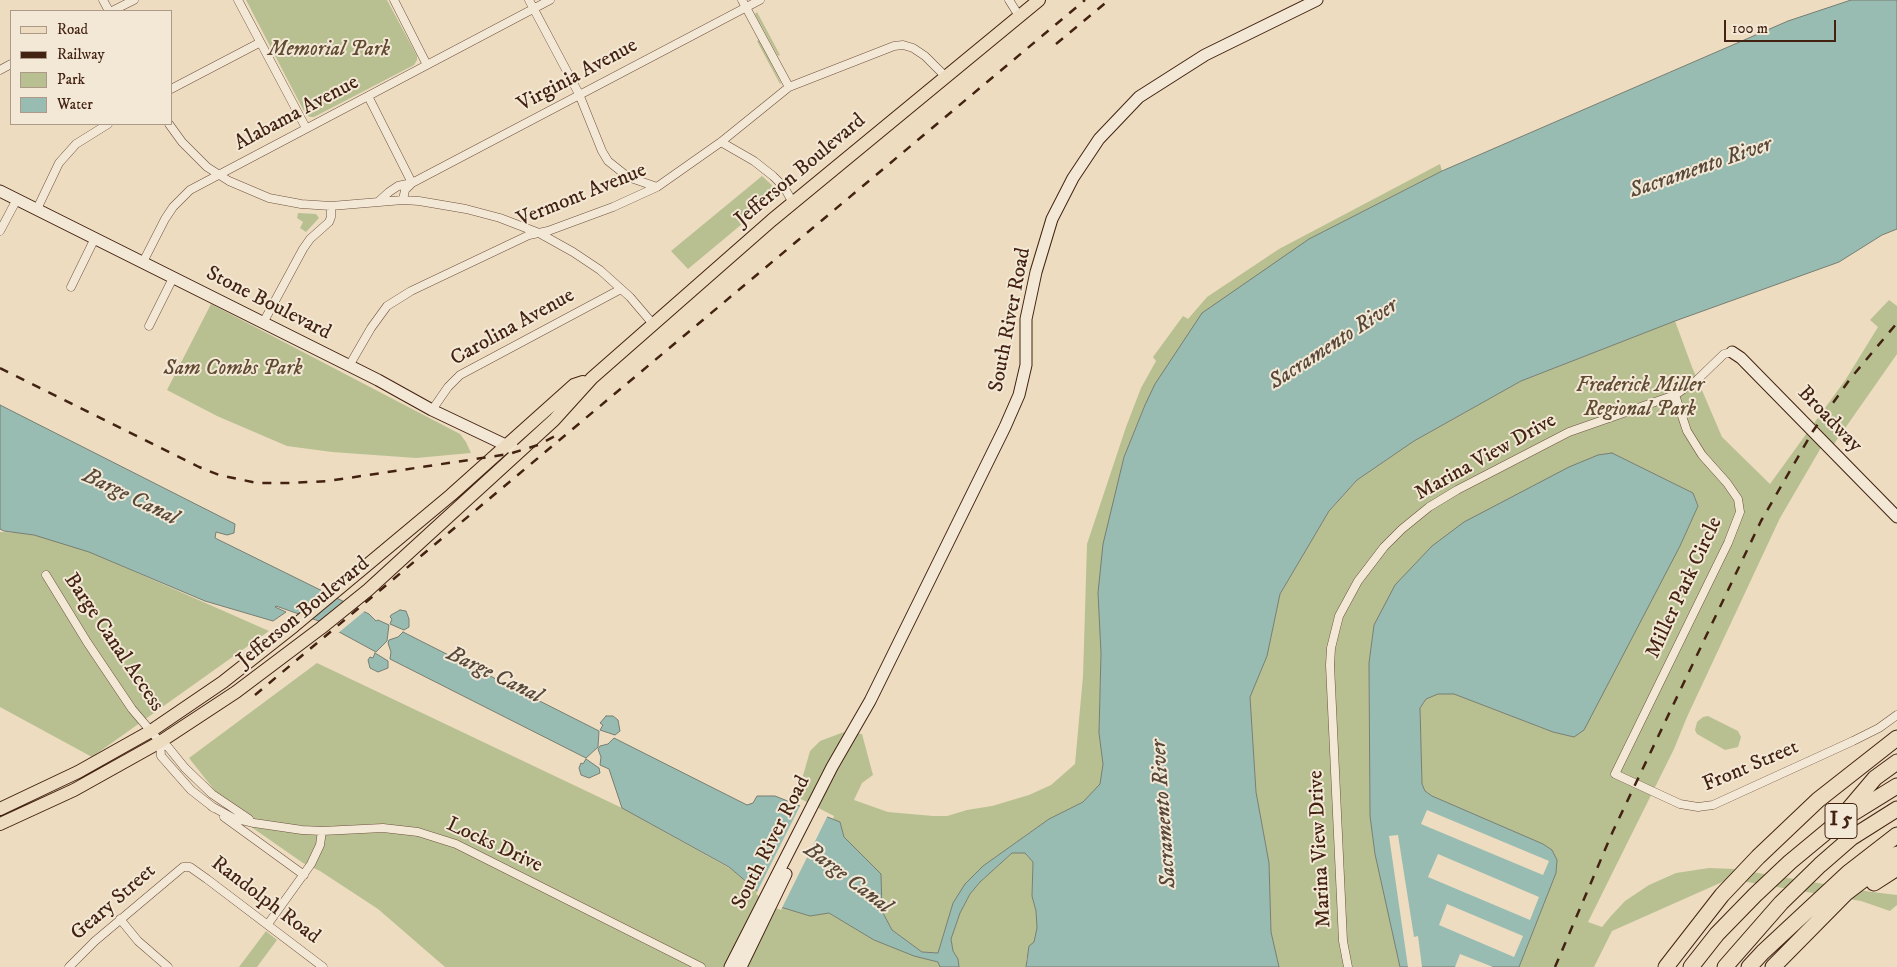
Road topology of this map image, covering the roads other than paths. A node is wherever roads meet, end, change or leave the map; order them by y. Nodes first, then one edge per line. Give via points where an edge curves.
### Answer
1 (134, 0) edge
2 (238, 0) edge
3 (394, 0) edge
4 (529, 0) edge
5 (550, 0) edge
6 (760, 0) edge
7 (1009, 0) edge
8 (1039, 0) edge
9 (1317, 0) edge
10 (744, 4) edge
11 (534, 9) junction
12 (113, 10) edge
13 (1019, 16) junction
14 (259, 43) junction
15 (427, 65) junction
16 (946, 77) junction
17 (789, 87) junction
18 (172, 88) edge
19 (579, 94) junction
20 (368, 96) junction
21 (106, 125) edge
22 (170, 125) edge
23 (306, 128) junction
24 (721, 142) junction
25 (218, 174) junction
26 (412, 182) junction
27 (657, 187) junction
28 (0, 190) edge
29 (17, 199) junction
30 (403, 200) junction
31 (379, 202) junction
32 (793, 203) junction
33 (331, 206) junction
34 (37, 209) junction
35 (0, 231) edge
36 (539, 233) junction
37 (95, 238) junction
38 (143, 262) junction
39 (174, 278) junction
40 (70, 287) dead end
41 (621, 289) junction
42 (263, 323) junction
43 (654, 324) junction
44 (149, 326) dead end
45 (1732, 352) joint
46 (349, 366) junction
47 (592, 378) junction
48 (1675, 395) junction
49 (432, 410) junction
50 (506, 446) junction
51 (519, 452) junction
52 (1897, 517) edge
53 (46, 574) dead end
54 (1897, 715) edge
55 (151, 731) junction
56 (1897, 738) edge
57 (160, 742) junction
58 (1897, 762) edge
59 (1615, 774) joint
60 (1897, 786) edge
61 (211, 806) junction
62 (0, 809) edge
63 (1897, 809) edge
64 (254, 823) junction
65 (1838, 823) junction
66 (0, 824) edge
67 (322, 831) junction
68 (1897, 835) edge
69 (1897, 854) edge
70 (184, 867) joint
71 (1897, 868) edge
72 (304, 875) junction
73 (1870, 881) junction
74 (120, 919) junction
75 (268, 924) junction
76 (736, 965) edge
77 (69, 967) edge
78 (168, 967) edge
79 (323, 967) edge
80 (702, 967) edge
81 (1348, 967) edge
82 (1666, 967) edge
83 (1691, 967) edge
84 (1725, 967) edge
85 (1750, 967) edge
86 (1772, 967) edge

1 - 12 street
2 - 14 street
3 - 15 street
4 - 11 street
5 - 11 street, Alabama Avenue
6 - 10 street, Virginia Avenue
7 - 13 street
8 - 13 main road, Jefferson Boulevard
9 - 76 street, South River Road via 1205,55 1140,97 1099,140 1077,172 1052,220 1036,272 1026,319 1026,365 1001,436
10 - 17 street
10 - 19 street, Virginia Avenue
11 - 15 street, Alabama Avenue
11 - 19 street
13 - 16 main road, Jefferson Boulevard
14 - 18 street
14 - 23 street
15 - 20 street, Alabama Avenue
16 - 17 street, Vermont Avenue via 925,56 903,45
16 - 32 main road, Jefferson Boulevard
17 - 24 street, Vermont Avenue
19 - 26 street, Virginia Avenue
19 - 27 street via 608,161 631,179
20 - 23 street, Alabama Avenue
20 - 26 street
21 - 34 street via 76,144 59,163
22 - 25 street via 182,142
23 - 25 street, Alabama Avenue
24 - 27 street, Vermont Avenue
24 - 32 street via 773,176
25 - 33 street via 269,198
25 - 38 street, Alabama Avenue via 190,190 173,207
26 - 30 street via 405,190
26 - 31 street, Virginia Avenue via 398,186
27 - 36 street, Vermont Avenue
28 - 29 street, Stone Boulevard
29 - 34 street, Stone Boulevard
29 - 35 street
30 - 31 street
30 - 36 street via 473,211
31 - 33 street
32 - 43 main road, Jefferson Boulevard
33 - 42 street via 329,222 302,249
34 - 37 street, Stone Boulevard
36 - 41 street via 586,261
36 - 46 street, Vermont Avenue via 411,291 387,306
37 - 38 street, Stone Boulevard
37 - 40 street
38 - 39 street, Stone Boulevard
39 - 42 street, Stone Boulevard
39 - 44 street
41 - 43 street
41 - 49 street, Carolina Avenue via 460,375
42 - 46 street, Stone Boulevard
43 - 47 main road, Jefferson Boulevard
45 - 48 street, Marina View Drive via 1724,354 1697,380
45 - 52 street, Broadway
46 - 49 street, Stone Boulevard
47 - 50 main road, Jefferson Boulevard via 574,385
47 - 51 main road, Jefferson Boulevard
48 - 59 street, Miller Park Circle via 1687,431 1738,499 1740,512 1728,543
48 - 81 street, Marina View Drive via 1568,432 1457,490 1418,515 1384,547 1347,600 1334,633 1330,664 1343,941
49 - 50 street, Stone Boulevard
50 - 51 street, Stone Boulevard
50 - 55 main road, Jefferson Boulevard via 294,626 223,682
51 - 57 main road, Jefferson Boulevard via 368,590 236,692
53 - 55 street, Barge Canal Access via 87,642 132,709
54 - 59 street, Front Street via 1853,741 1713,805 1680,804
55 - 57 street, Locks Drive
55 - 62 main road, Jefferson Boulevard via 78,772
56 - 82 highway via 1818,800 1758,857 1722,895
57 - 61 street via 161,756 191,790
57 - 64 street, Locks Drive via 212,794
57 - 66 main road, Jefferson Boulevard via 74,790
58 - 65 highway via 1875,778
60 - 65 highway, I 5
61 - 64 street, Locks Drive via 233,818
61 - 72 street
63 - 84 highway, I 5 via 1851,838 1820,865 1781,903
64 - 67 street, Locks Drive
65 - 83 highway, I 5 via 1755,895
67 - 72 street via 320,845
67 - 80 street, Locks Drive via 383,828 418,832 456,844
68 - 85 highway via 1807,909
69 - 73 highway
70 - 74 street, Geary Street
70 - 75 street, Randolph Road via 190,867
71 - 73 highway
72 - 75 street
73 - 86 highway via 1825,916
74 - 77 street, Geary Street
74 - 78 street via 144,947
75 - 79 street, Randolph Road

